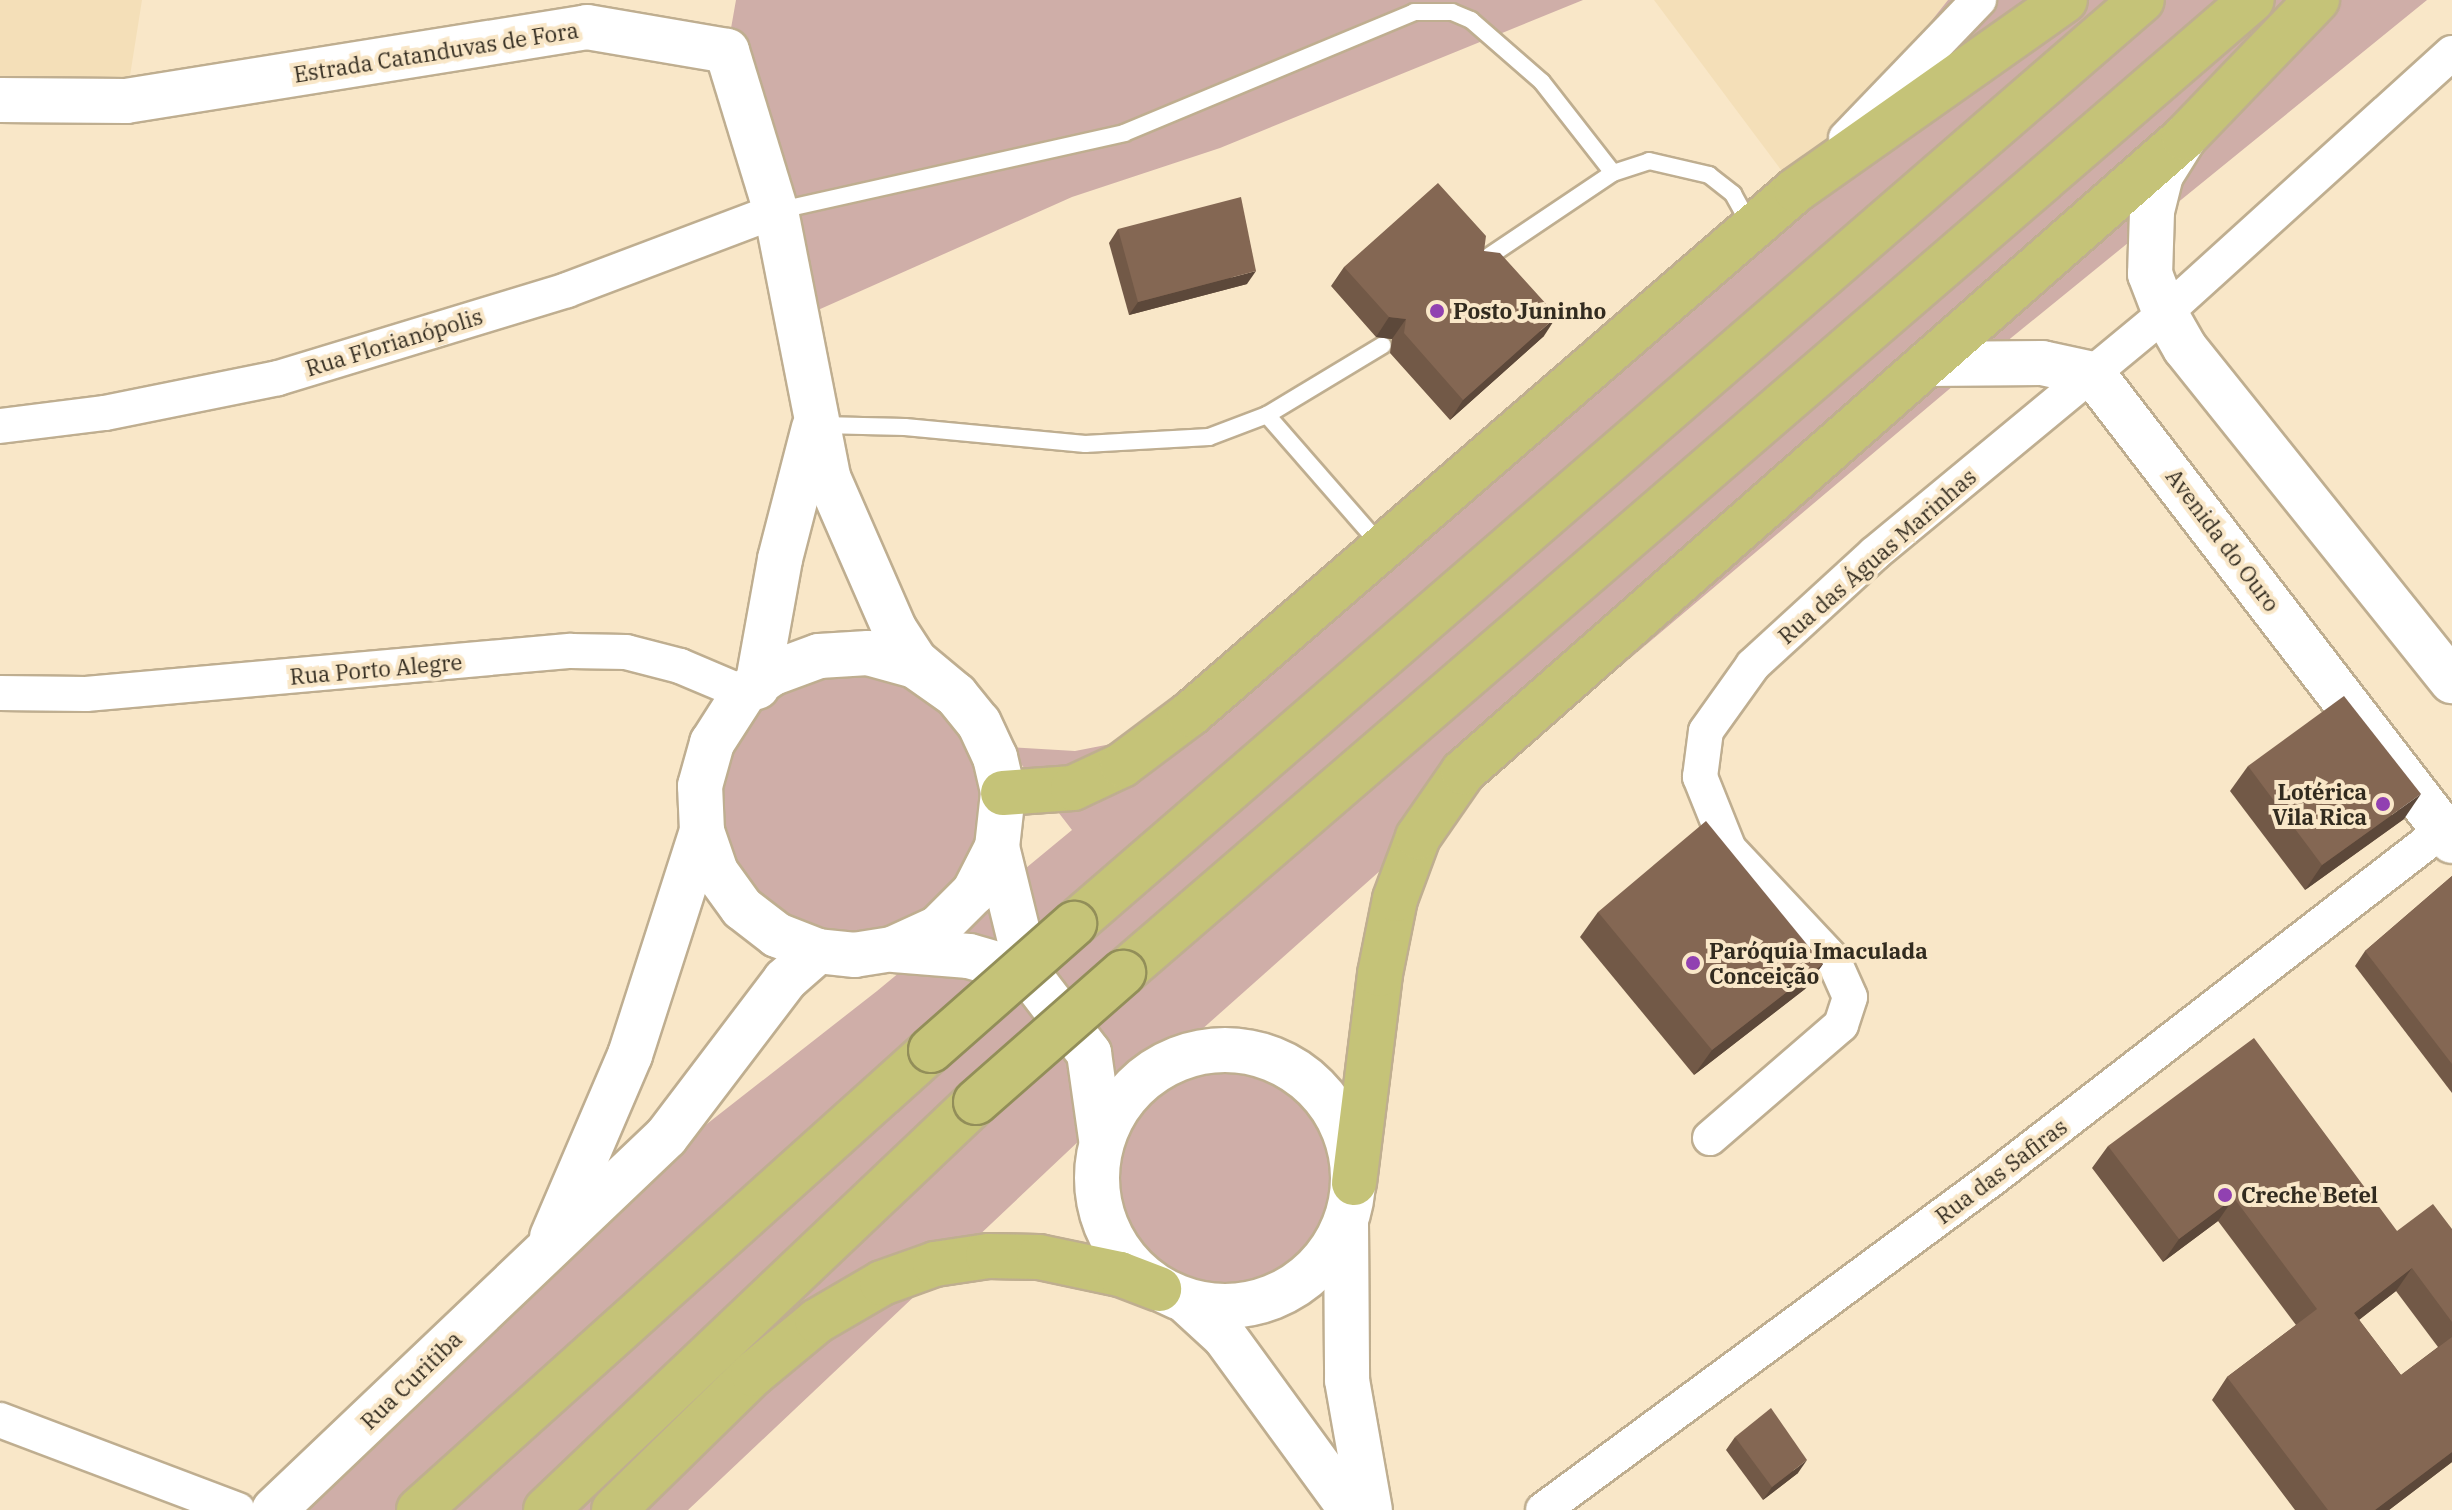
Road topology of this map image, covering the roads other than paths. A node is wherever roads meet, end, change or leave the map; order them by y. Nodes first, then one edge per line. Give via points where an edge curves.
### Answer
1 (1979, 0) edge
2 (2065, 0) edge
3 (2142, 0) edge
4 (2252, 0) edge
5 (2317, 0) edge
6 (2452, 53) edge
7 (0, 100) edge
8 (2184, 138) junction
9 (1613, 173) junction
10 (1796, 190) junction
11 (776, 211) junction
12 (1752, 228) junction
13 (1479, 264) edge
14 (2165, 313) junction
15 (1383, 345) dead end
16 (1927, 364) junction
17 (2093, 374) junction
18 (1267, 415) junction
19 (815, 425) junction
20 (0, 426) edge
21 (1382, 547) junction
22 (2452, 681) edge
23 (751, 690) junction
24 (0, 693) edge
25 (956, 695) junction
26 (1003, 793) junction
27 (702, 831) junction
28 (2449, 831) edge
29 (997, 847) junction
30 (892, 949) junction
31 (818, 951) junction
32 (1028, 973) junction
33 (1214, 1049) junction
34 (1089, 1053) junction
35 (1101, 1138) junction
36 (1710, 1138) dead end
37 (1350, 1203) junction
38 (547, 1249) junction
39 (1172, 1295) junction
40 (0, 1420) edge
41 (238, 1510) edge
42 (274, 1510) edge
43 (419, 1510) edge
44 (546, 1510) edge
45 (614, 1510) edge
46 (1351, 1510) edge
47 (1370, 1510) edge
48 (1543, 1510) edge

1 - 10 street
2 - 10 highway
3 - 43 highway, bridge via 1074,924
4 - 44 highway, bridge via 976,1102
5 - 8 highway
6 - 14 street, Rua das Águas Marinhas
7 - 11 main road, Estrada Catanduvas de Fora via 126,101 587,27 727,51
8 - 14 main road via 2161,175 2152,212 2150,274
8 - 16 highway
9 - 11 lane via 1542,82 1471,20 1452,12 1414,12 1124,133
9 - 12 lane via 1649,161 1709,175 1733,194
9 - 13 lane
10 - 12 highway
11 - 19 main road, Estrada Catanduvas de Fora
11 - 20 street, Rua Florianópolis via 567,290 278,378 105,413
12 - 21 highway
14 - 17 street, Rua das Águas Marinhas
14 - 22 main road via 2185,348
15 - 18 lane
16 - 17 main road via 2042,363
16 - 37 highway via 1463,772 1418,837 1395,899 1380,974
17 - 28 main road, Avenida do Ouro
17 - 36 street, Rua das Águas Marinhas via 1874,554 1753,665 1706,731 1700,777 1729,849 1834,961 1850,997 1841,1025
18 - 19 lane via 1209,437 1085,444 905,427
18 - 21 lane
19 - 23 main road
19 - 25 main road, Estrada Catanduvas de Fora via 828,477 895,630 915,661
21 - 26 highway via 1190,714 1122,765 1073,788
23 - 24 street, Rua Porto Alegre via 626,652 571,651 86,694
23 - 25 main road via 773,673 819,656 868,653 915,666
23 - 27 main road via 712,743 700,786
25 - 26 main road via 979,723 995,757
26 - 29 main road
27 - 31 main road via 716,872 742,908 777,935
27 - 38 main road via 630,1055
28 - 48 street, Rua das Safiras via 1993,1178
29 - 30 main road via 965,901 938,928
29 - 32 main road
30 - 31 main road via 855,955
30 - 32 main road via 969,956
31 - 38 main road, Rua Curitiba via 785,980 666,1137
32 - 34 main road
33 - 34 main road
33 - 35 main road via 1160,1065 1118,1104
33 - 37 main road via 1273,1059 1311,1082 1349,1142
34 - 35 main road
35 - 39 main road via 1095,1174 1102,1219 1125,1259
37 - 39 main road via 1332,1252 1293,1288 1238,1304
37 - 47 main road via 1347,1380
38 - 42 main road, Rua Curitiba
39 - 45 highway via 1120,1274 1039,1257 988,1256 935,1264 882,1283 817,1321 753,1374
39 - 46 main road via 1225,1337
40 - 41 street

